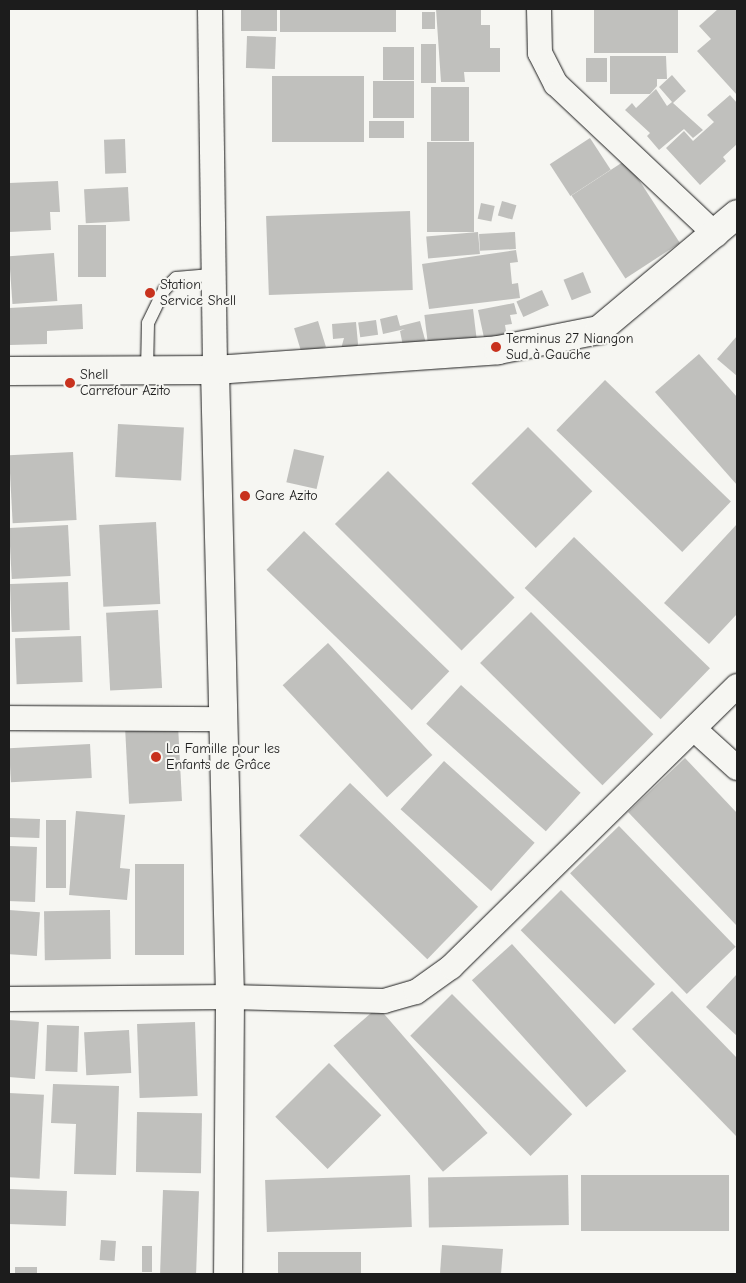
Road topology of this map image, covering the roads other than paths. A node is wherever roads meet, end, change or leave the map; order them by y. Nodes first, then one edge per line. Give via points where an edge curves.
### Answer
1 (210, 9) edge
2 (539, 9) edge
3 (737, 214) edge
4 (716, 235) junction
5 (214, 275) junction
6 (147, 370) junction
7 (215, 370) junction
8 (9, 371) edge
9 (737, 686) edge
10 (9, 718) edge
11 (224, 719) junction
12 (694, 729) junction
13 (737, 768) edge
14 (230, 997) junction
15 (9, 999) edge
16 (228, 1274) edge

1 - 5 street
2 - 4 street via 540,53 556,84
3 - 4 street
4 - 7 street via 599,330 498,350
5 - 6 lane via 176,278 164,290 148,323
5 - 7 street
6 - 7 street
6 - 8 street
7 - 11 street
9 - 12 street
10 - 11 street
11 - 14 street
12 - 13 street
12 - 14 street via 451,967 416,992 384,1000
14 - 15 street
14 - 16 street

